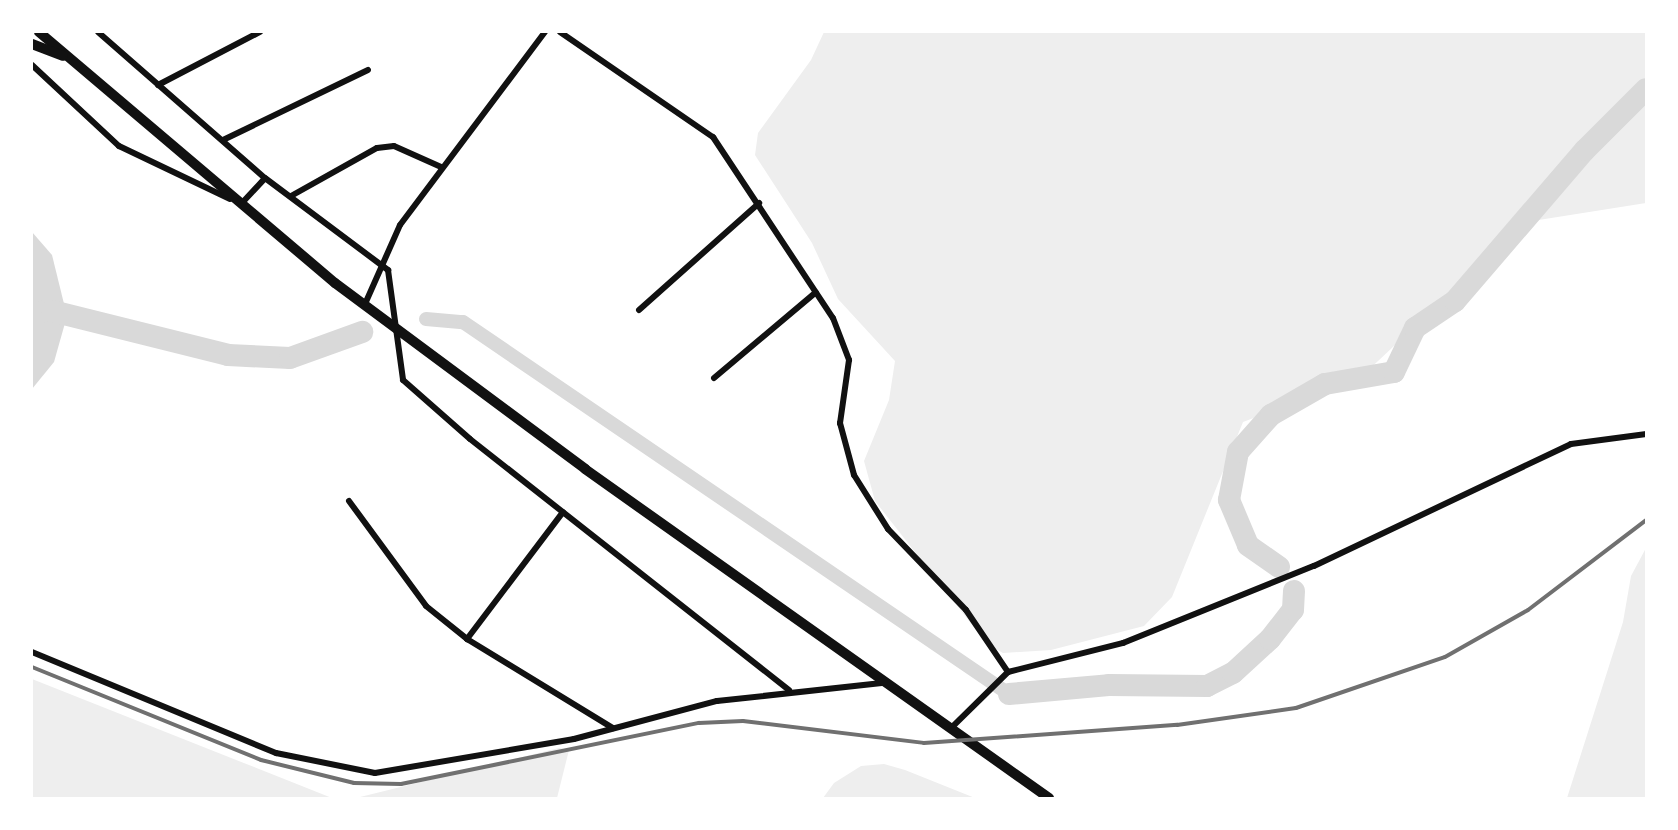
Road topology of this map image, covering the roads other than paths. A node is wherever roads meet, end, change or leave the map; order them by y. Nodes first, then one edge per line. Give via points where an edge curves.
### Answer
1 (39, 32) edge
2 (98, 32) edge
3 (260, 32) edge
4 (545, 32) edge
5 (560, 32) edge
6 (32, 44) edge
7 (71, 59) junction
8 (32, 65) edge
9 (368, 69) dead end
10 (158, 85) junction
11 (223, 140) junction
12 (441, 166) junction
13 (265, 178) junction
14 (291, 196) junction
15 (759, 203) junction
16 (241, 204) junction
17 (380, 262) junction
18 (816, 292) junction
19 (365, 304) junction
20 (639, 310) dead end
21 (400, 329) junction
22 (714, 378) dead end
23 (1647, 434) edge
24 (349, 501) dead end
25 (563, 512) junction
26 (467, 639) junction
27 (32, 652) edge
28 (1008, 672) junction
29 (888, 683) junction
30 (789, 690) junction
31 (613, 728) junction
32 (950, 729) junction
33 (1049, 798) edge

1 - 7 main road
2 - 10 street
3 - 10 street
4 - 12 street via 480,124
5 - 15 street via 713,137
6 - 7 main road
7 - 16 main road
8 - 16 street via 119,146
9 - 11 street
10 - 11 street
11 - 13 street
12 - 14 street via 394,146 377,148
12 - 17 street
13 - 14 street
13 - 16 street
14 - 17 street
15 - 18 street
15 - 20 street
16 - 19 main road
17 - 19 street
17 - 21 street via 395,288
18 - 22 street
18 - 28 street via 849,360 840,423 854,475 888,529 966,610
19 - 21 main road
21 - 25 street via 403,380
21 - 29 main road via 585,469
23 - 28 street via 1571,444 1292,574 1123,643
24 - 26 street via 426,606
25 - 26 street
25 - 30 street
26 - 31 street
27 - 31 street via 276,753 341,770 412,769
28 - 32 street
29 - 30 street
29 - 32 main road
30 - 31 street
32 - 33 main road

